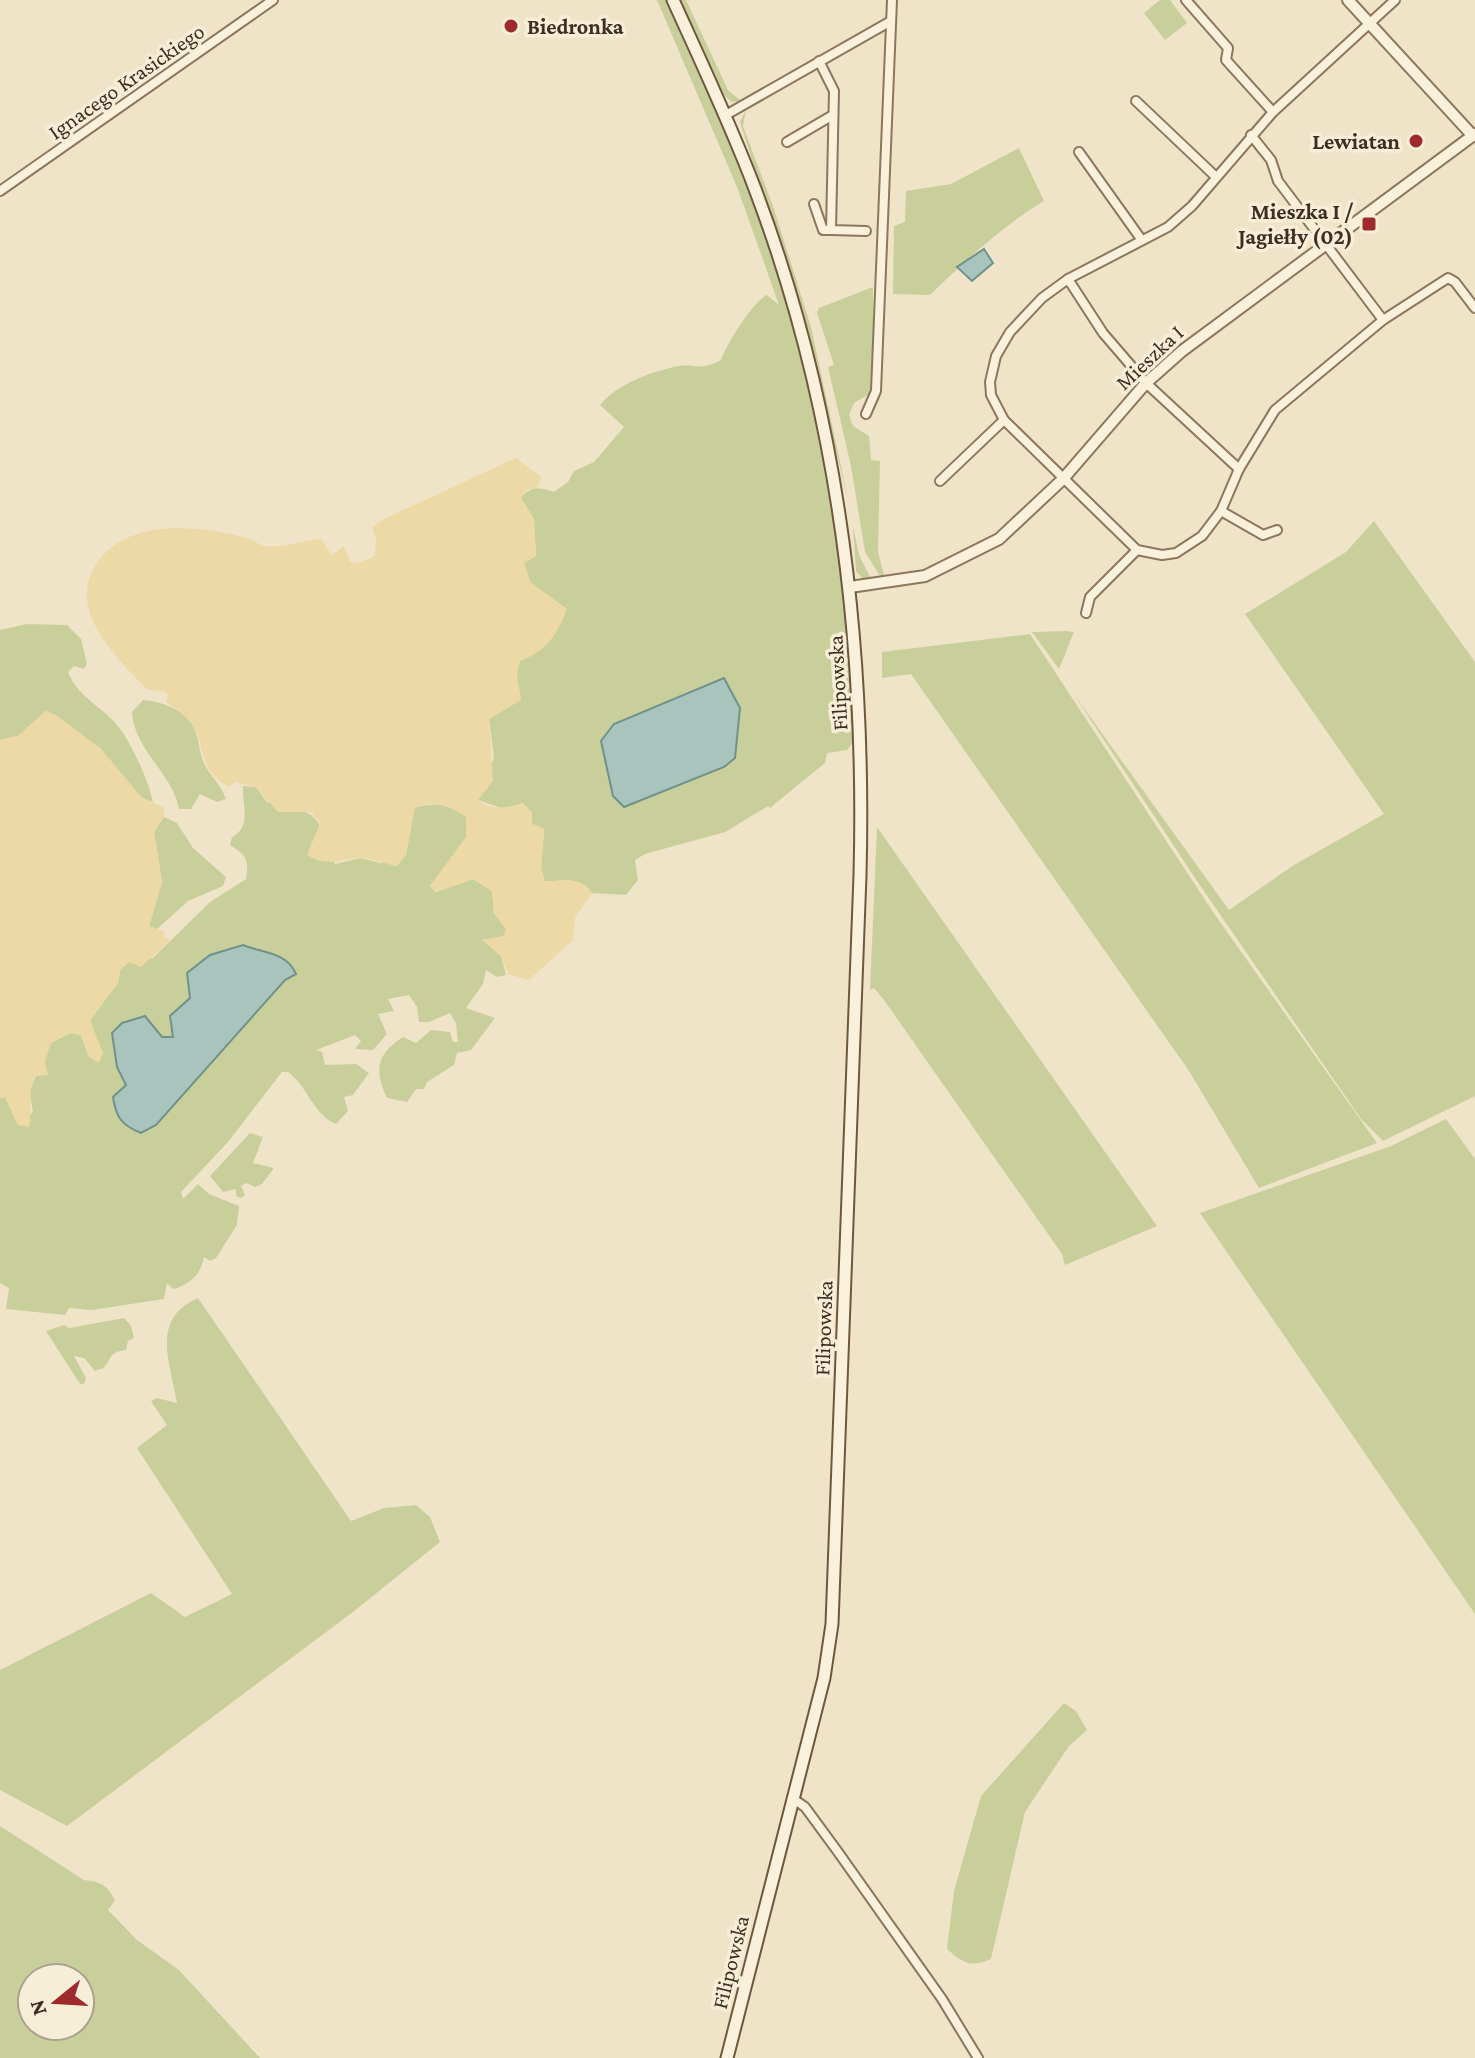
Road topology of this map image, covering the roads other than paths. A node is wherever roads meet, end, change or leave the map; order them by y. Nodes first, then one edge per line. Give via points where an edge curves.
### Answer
1 (273, 0) edge
2 (673, 0) edge
3 (892, 0) edge
4 (1186, 0) edge
5 (1348, 0) edge
6 (1395, 0) edge
7 (891, 21) junction
8 (1370, 23) junction
9 (819, 61) junction
10 (1136, 101) dead end
11 (1273, 112) junction
12 (833, 115) junction
13 (724, 116) junction
14 (1251, 135) junction
15 (1474, 137) edge
16 (787, 142) dead end
17 (1079, 152) dead end
18 (1215, 176) junction
19 (0, 191) edge
20 (814, 204) dead end
21 (831, 230) junction
22 (866, 231) dead end
23 (1141, 239) junction
24 (1326, 245) junction
25 (1068, 279) junction
26 (1475, 308) edge
27 (1383, 320) junction
28 (1146, 383) junction
29 (866, 414) dead end
30 (1004, 420) junction
31 (1239, 469) junction
32 (1063, 479) junction
33 (940, 481) dead end
34 (1221, 511) junction
35 (1277, 530) dead end
36 (1137, 550) junction
37 (850, 587) junction
38 (1086, 613) dead end
39 (792, 1798) junction
40 (727, 2058) edge
41 (978, 2058) edge

1 - 19 street, Ignacego Krasickiego
2 - 13 main road, Filipowska
3 - 7 street
4 - 11 street via 1228,48 1226,60
5 - 8 street
6 - 8 street
7 - 9 street
7 - 29 street via 876,391
8 - 11 street
8 - 15 street
9 - 12 street via 834,91
9 - 13 street
10 - 18 street
11 - 14 street
12 - 16 street
12 - 21 street
13 - 37 main road, Filipowska via 796,315 820,412
14 - 18 street
14 - 24 street
15 - 24 street, Mieszka I
17 - 23 street
18 - 23 street via 1168,227
20 - 21 street via 823,230
21 - 22 street
23 - 25 street
24 - 27 street
24 - 28 street, Mieszka I
25 - 28 street via 1103,333
25 - 30 street via 1010,332 996,356 991,395
26 - 27 street via 1448,278
27 - 31 street via 1275,410
28 - 31 street
28 - 32 street, Mieszka I
30 - 32 street
30 - 33 street
31 - 34 street
32 - 36 street
32 - 37 street, Mieszka I via 999,539 963,560 925,576
34 - 35 street via 1263,535
34 - 36 street via 1183,550 1162,555
36 - 38 street via 1090,597
37 - 39 main road, Filipowska via 862,817 834,1588 824,1678
39 - 40 main road, Filipowska
39 - 41 street via 805,1807 838,1852

